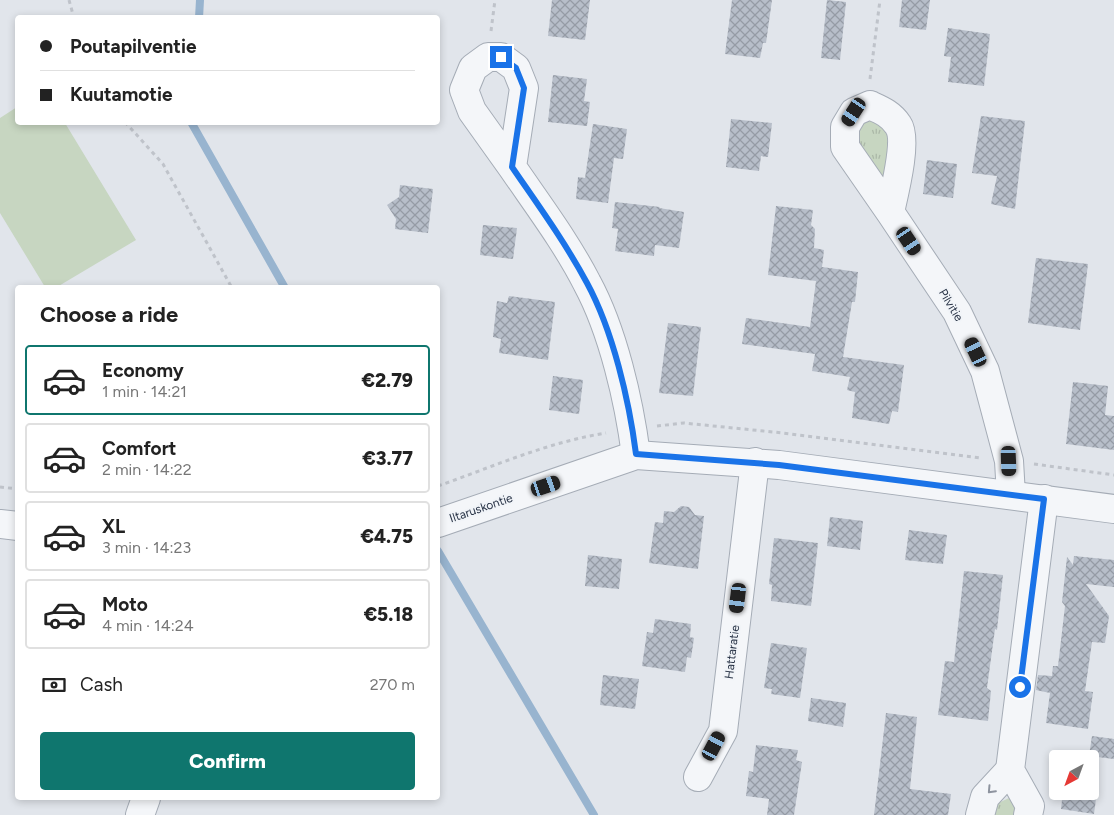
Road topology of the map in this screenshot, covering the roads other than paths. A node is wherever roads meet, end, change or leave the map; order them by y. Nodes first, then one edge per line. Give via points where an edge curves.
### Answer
1 (512, 167) dead end
2 (890, 212) junction
3 (636, 454) junction
4 (755, 462) junction
5 (1010, 495) junction
6 (1044, 499) junction
7 (1114, 509) edge
8 (440, 523) edge
9 (0, 524) edge
10 (15, 526) edge
11 (1010, 770) junction
12 (698, 777) dead end
13 (145, 800) edge
14 (140, 815) edge
15 (980, 815) edge
16 (1028, 815) edge

1 - 3 street via 587,283 610,338 633,428
2 - 2 street, Pilvitie via 902,146 900,126 887,112 870,105 854,112 845,127 845,147
2 - 5 street, Pilvitie via 957,312 985,371 1009,461
3 - 4 street, Iltaruskontie
3 - 8 street, Iltaruskontie
4 - 5 street, Iltaruskontie
4 - 12 street, Hattaratie via 722,731
5 - 6 street, Iltaruskontie
6 - 7 street, Iltaruskontie
6 - 11 street
9 - 10 street
11 -> 15 street via 985,797
11 - 16 street via 1030,806
13 - 14 street

